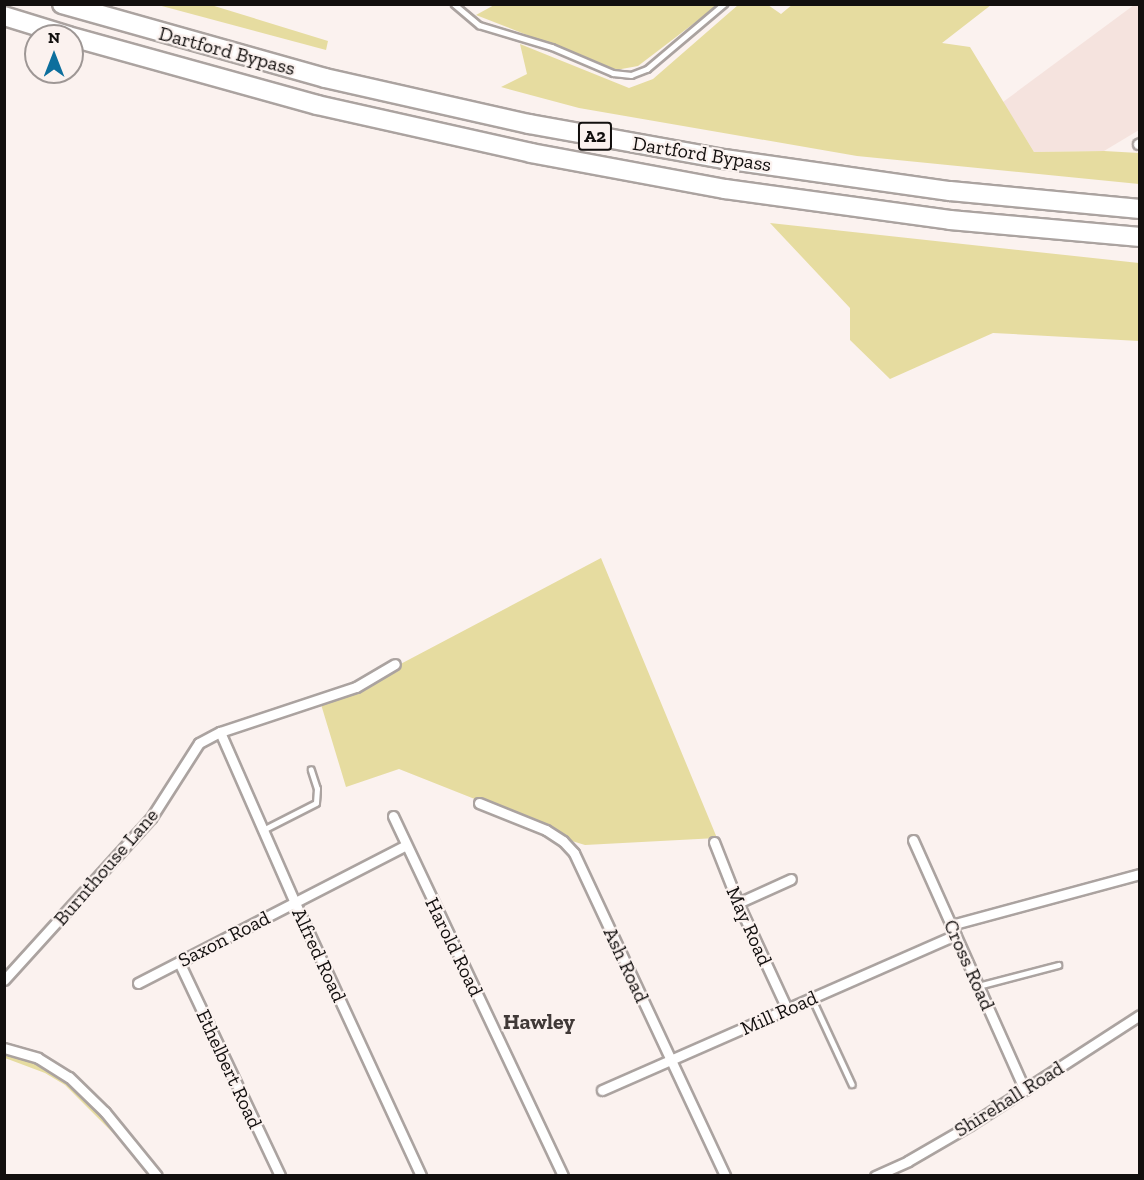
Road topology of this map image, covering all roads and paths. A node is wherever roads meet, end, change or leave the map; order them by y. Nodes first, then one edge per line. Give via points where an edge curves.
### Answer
1 (62, 4) edge
2 (454, 4) edge
3 (724, 4) edge
4 (4, 16) edge
5 (29, 24) edge
6 (84, 41) edge
7 (1140, 209) edge
8 (1140, 237) edge
9 (395, 664) dead end
10 (220, 732) junction
11 (311, 770) dead end
12 (479, 803) dead end
13 (393, 816) dead end
14 (263, 831) junction
15 (913, 840) dead end
16 (714, 842) dead end
17 (405, 846) junction
18 (1140, 874) edge
19 (791, 879) dead end
20 (295, 903) junction
21 (738, 903) junction
22 (951, 925) junction
23 (955, 935) junction
24 (178, 962) junction
25 (1058, 965) dead end
26 (4, 980) edge
27 (138, 983) dead end
28 (978, 986) junction
29 (812, 998) junction
30 (787, 1009) junction
31 (1140, 1015) edge
32 (4, 1048) edge
33 (670, 1061) junction
34 (852, 1084) dead end
35 (602, 1090) dead end
36 (1025, 1090) junction
37 (157, 1176) edge
38 (280, 1176) edge
39 (422, 1176) edge
40 (563, 1176) edge
41 (725, 1176) edge
42 (875, 1176) edge

1 - 7 highway, Dartford Bypass / A2 via 325,78 530,124 747,163 950,191
2 - 3 lane via 479,25 552,47 613,73 631,75 647,69
4 - 5 highway, Dartford Bypass / A2
6 - 8 highway, Dartford Bypass / A2 via 317,105 531,153 725,189 950,220
9 - 10 street, Burnthouse Lane via 356,687
10 - 14 street, Alfred Road
10 - 26 street, Burnthouse Lane via 199,743 151,818
11 - 14 lane via 317,789 316,803
12 - 33 street, Ash Road via 546,830 574,853
13 - 17 street, Harold Road
14 - 20 street, Alfred Road
15 - 22 street, Cross Road
16 - 21 street, May Road
17 - 20 street, Saxon Road
17 - 40 street, Harold Road
18 - 22 street
19 - 21 street
20 - 24 street, Saxon Road
20 - 39 street, Alfred Road
21 - 30 street, May Road
22 - 23 street, Cross Road
23 - 28 street, Cross Road
23 - 29 street, Mill Road
24 - 27 street, Saxon Road
24 - 38 street, Ethelbert Road
25 - 28 lane
28 - 36 street, Cross Road
29 - 30 street, Mill Road
29 - 34 lane
30 - 33 street, Mill Road
31 - 36 street, Shirehall Road
32 - 37 street via 38,1058 69,1077 105,1112
33 - 35 street, Mill Road
33 - 41 street, Ash Road
36 - 42 street, Shirehall Road via 908,1161

